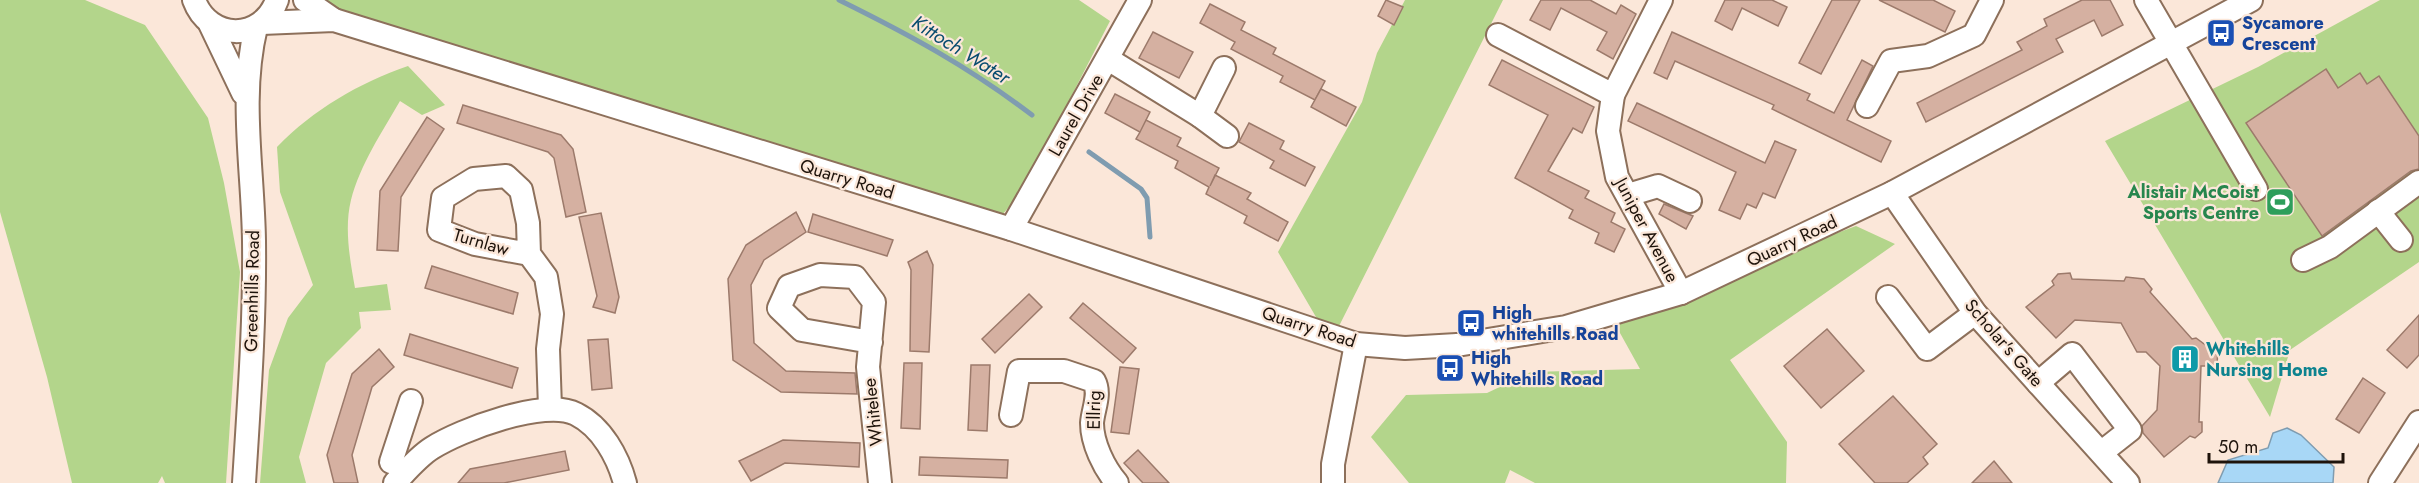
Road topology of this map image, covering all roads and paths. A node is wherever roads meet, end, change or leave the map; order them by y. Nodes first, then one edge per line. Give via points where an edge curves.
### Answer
1 (277, 0) edge
2 (305, 0) edge
3 (1140, 0) edge
4 (1661, 0) edge
5 (1992, 0) edge
6 (2146, 0) edge
7 (2251, 0) edge
8 (197, 10) edge
9 (334, 20) junction
10 (259, 25) junction
11 (1498, 35) dead end
12 (2172, 45) junction
13 (1108, 59) junction
14 (1224, 68) dead end
15 (1613, 95) junction
16 (246, 99) junction
17 (1867, 106) dead end
18 (1200, 117) junction
19 (1227, 136) dead end
20 (2419, 182) edge
21 (2256, 189) dead end
22 (1892, 193) junction
23 (1628, 195) junction
24 (1690, 201) dead end
25 (2378, 211) junction
26 (1011, 229) junction
27 (2401, 240) dead end
28 (529, 254) dead end
29 (2303, 260) dead end
30 (1681, 293) junction
31 (1888, 297) dead end
32 (1975, 313) junction
33 (871, 342) dead end
34 (1356, 344) junction
35 (2038, 383) junction
36 (411, 401) dead end
37 (550, 408) junction
38 (1011, 415) dead end
39 (2419, 422) edge
40 (399, 438) junction
41 (2102, 452) junction
42 (419, 460) junction
43 (393, 472) edge
44 (244, 483) edge
45 (625, 483) edge
46 (880, 483) edge
47 (1117, 483) edge
48 (1333, 483) edge
49 (2128, 483) edge
50 (2380, 483) edge

1 - 10 street via 271,14
2 - 9 street, Quarry Road
3 - 13 street, Laurel Drive
4 - 15 street, Juniper Avenue
5 - 17 street via 1974,35 1928,56 1891,61
6 - 12 street
7 - 12 street, Quarry Road
8 - 10 street, Quarry Road via 222,31 236,33
8 - 16 street, Greenhills Road
9 - 10 street, Quarry Road
9 - 26 street, Quarry Road
10 - 16 street, Greenhills Road via 249,54
11 - 15 street
12 - 21 street
12 - 22 street, Quarry Road
13 - 18 street
13 - 26 street, Laurel Drive
14 - 18 street
15 - 23 street, Juniper Avenue via 1608,130 1617,177
16 - 44 street, Greenhills Road via 255,280
18 - 19 street
20 - 25 street
22 - 30 street, Quarry Road
22 - 32 street, Scholar's Gate
23 - 24 street via 1658,186
23 - 30 street, Juniper Avenue
25 - 27 street
25 - 29 street via 2330,247
26 - 34 street, Quarry Road
28 - 37 street, Turnlaw via 546,277 552,314 548,349
30 - 34 street, Quarry Road via 1566,327 1489,340 1405,348
31 - 32 street via 1928,349
32 - 35 street, Scholar's Gate
33 - 46 street, Whitelee via 868,367
34 - 48 street via 1333,464
35 - 41 street, Scholar's Gate
35 - 41 street via 2072,354 2130,430
36 - 40 street
37 - 42 street via 501,418 431,448
37 - 45 street via 576,414 601,435 618,457
38 - 47 street, Ellrig via 1019,371 1064,371 1094,381 1094,438
39 - 50 street
40 - 42 street
40 - 43 street
41 - 49 street, Scholar's Gate
42 - 43 street

